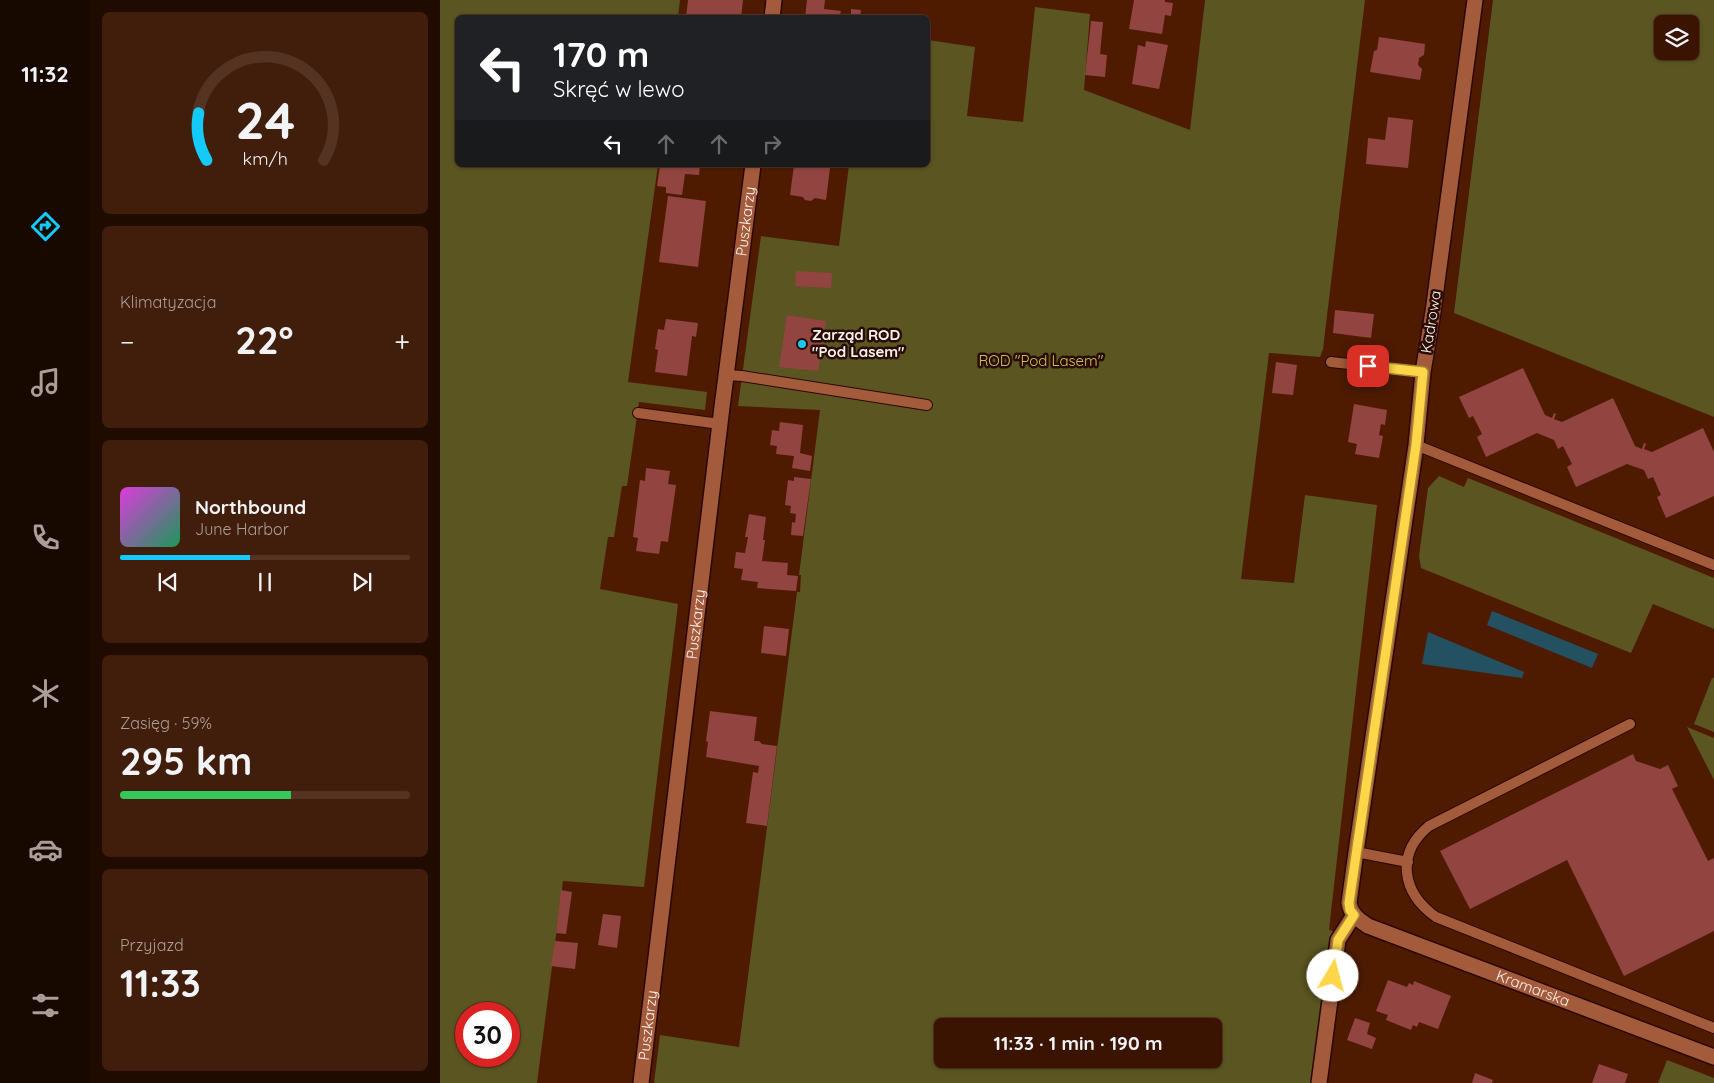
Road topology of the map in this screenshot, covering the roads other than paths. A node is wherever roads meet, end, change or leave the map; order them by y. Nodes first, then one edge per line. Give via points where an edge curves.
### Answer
1 (774, 0) edge
2 (1475, 0) edge
3 (772, 15) edge
4 (753, 167) edge
5 (1331, 362) dead end
6 (1423, 372) junction
7 (726, 375) junction
8 (927, 405) dead end
9 (638, 413) dead end
10 (720, 424) junction
11 (1416, 445) junction
12 (1714, 565) edge
13 (1630, 724) dead end
14 (1356, 852) junction
15 (1408, 862) junction
16 (1354, 915) junction
17 (1714, 1028) edge
18 (1714, 1057) edge
19 (641, 1083) edge
20 (1319, 1083) edge

1 - 3 street
2 - 6 street, Kadrowa
4 - 7 street, Puszkarzy
5 - 6 lane
6 - 11 street, Kadrowa
7 - 8 lane
7 - 10 street, Puszkarzy
9 - 10 lane
10 - 19 street, Puszkarzy
11 - 12 lane
11 - 14 street, Kadrowa
13 - 15 lane via 1439,820 1418,834
14 - 15 lane
14 - 16 street, Kadrowa via 1349,903
15 - 17 lane via 1406,875 1411,890 1424,909 1436,917
16 - 18 street, Kramarska via 1368,926
16 - 20 street via 1338,940

